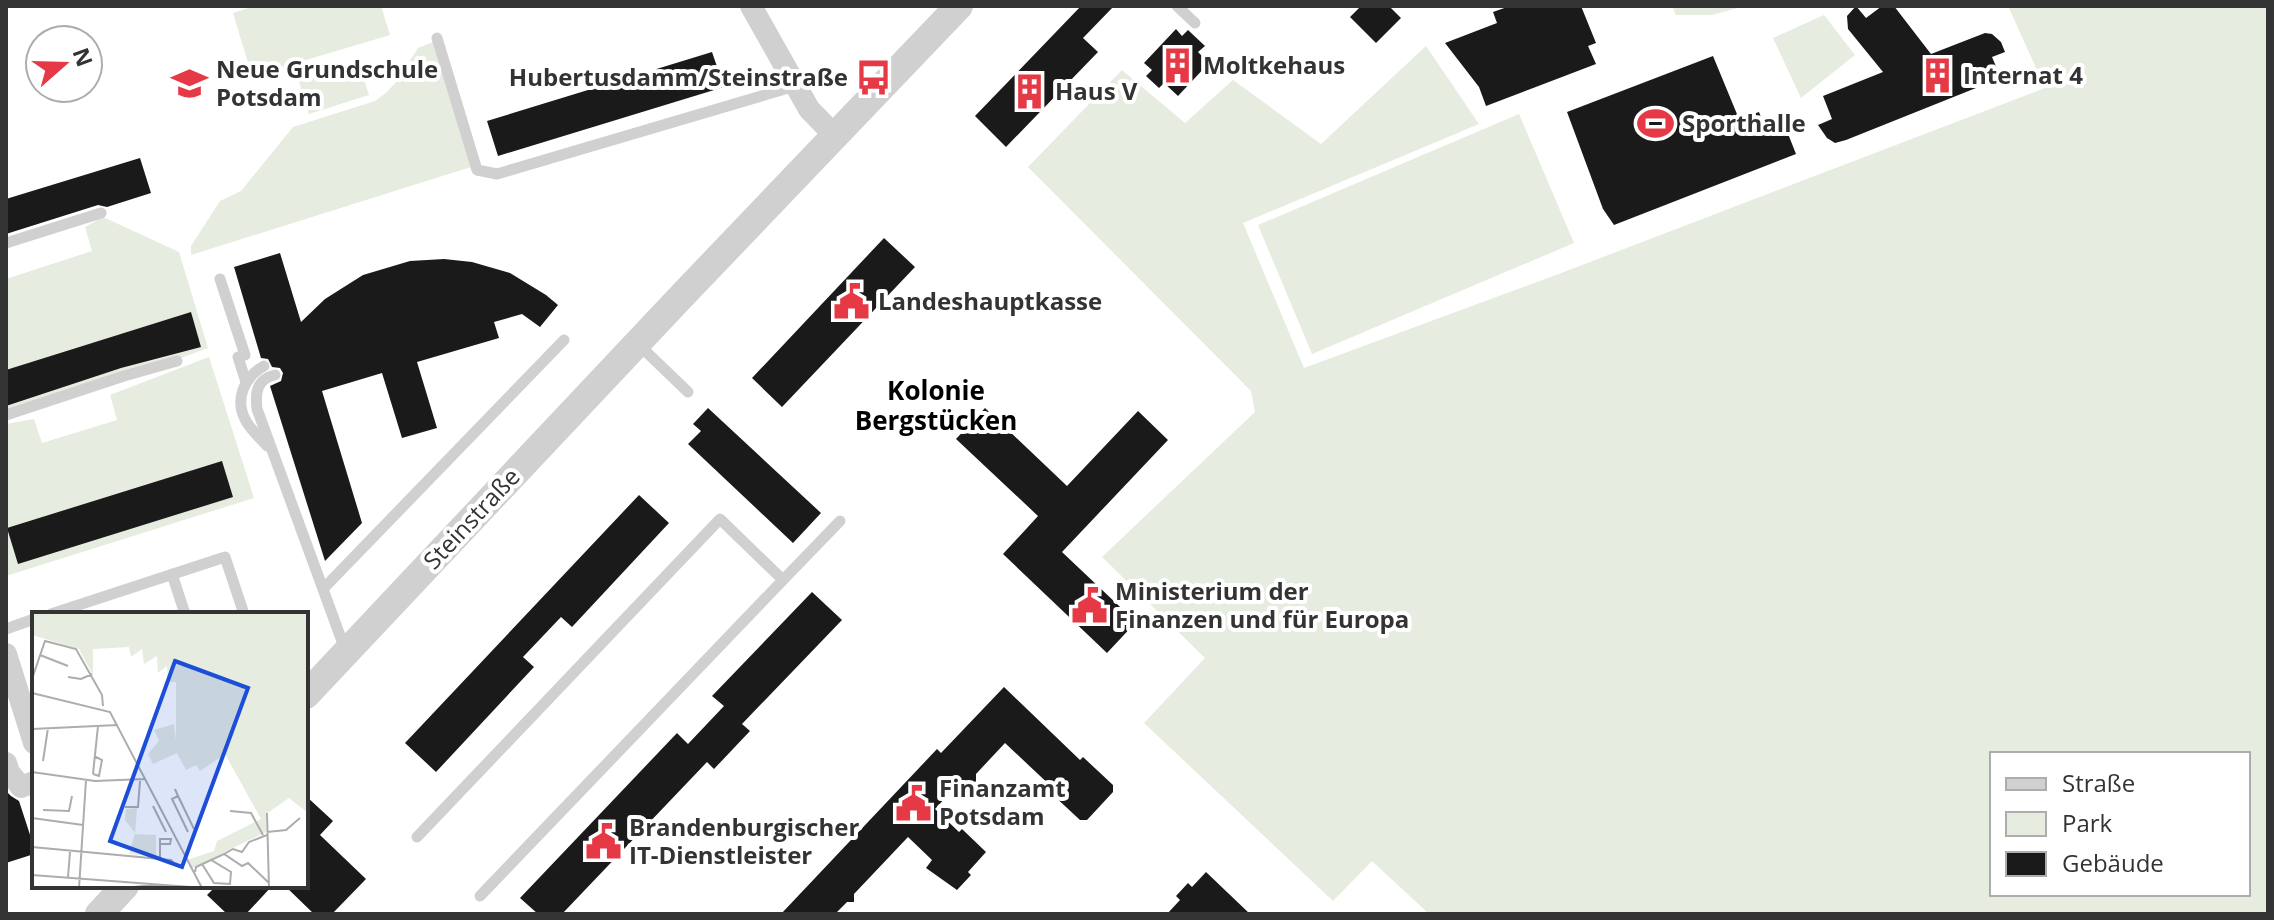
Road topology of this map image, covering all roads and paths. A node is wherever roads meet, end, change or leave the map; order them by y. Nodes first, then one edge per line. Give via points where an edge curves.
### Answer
1 (751, 6) edge
2 (959, 6) edge
3 (1177, 6) edge
4 (1195, 23) dead end
5 (437, 38) dead end
6 (795, 86) junction
7 (836, 137) junction
8 (101, 213) dead end
9 (6, 243) edge
10 (220, 279) dead end
11 (564, 340) dead end
12 (637, 343) junction
13 (177, 361) dead end
14 (264, 366) dead end
15 (275, 375) dead end
16 (246, 382) junction
17 (688, 392) dead end
18 (6, 415) edge
19 (273, 452) junction
20 (840, 521) dead end
21 (172, 574) junction
22 (783, 580) junction
23 (323, 589) junction
24 (57, 612) edge
25 (184, 612) edge
26 (243, 612) edge
27 (32, 620) edge
28 (6, 629) edge
29 (346, 652) junction
30 (8, 670) edge
31 (308, 693) edge
32 (32, 737) edge
33 (6, 763) edge
34 (32, 783) edge
35 (417, 837) dead end
36 (123, 888) edge
37 (480, 896) dead end
38 (99, 914) edge

1 - 6 street
2 - 7 street, Steinstraße
3 - 4 lane
5 - 6 lane via 477,170 497,174
6 - 7 street
7 - 12 street, Steinstraße
8 - 9 lane
10 - 16 lane via 245,355 238,357
11 - 23 lane
12 - 17 lane
12 - 29 street, Steinstraße
13 - 18 lane
14 - 16 lane
15 - 19 lane via 266,377 255,395
16 - 19 lane via 241,408 246,421
19 - 23 lane
20 - 22 lane
21 - 24 lane
21 - 25 lane
21 - 26 lane via 225,557
22 - 35 lane via 720,519
22 - 37 lane
23 - 29 lane
27 - 28 lane
29 - 31 street, Steinstraße
30 - 32 street
33 - 34 street via 21,787
36 - 38 street

